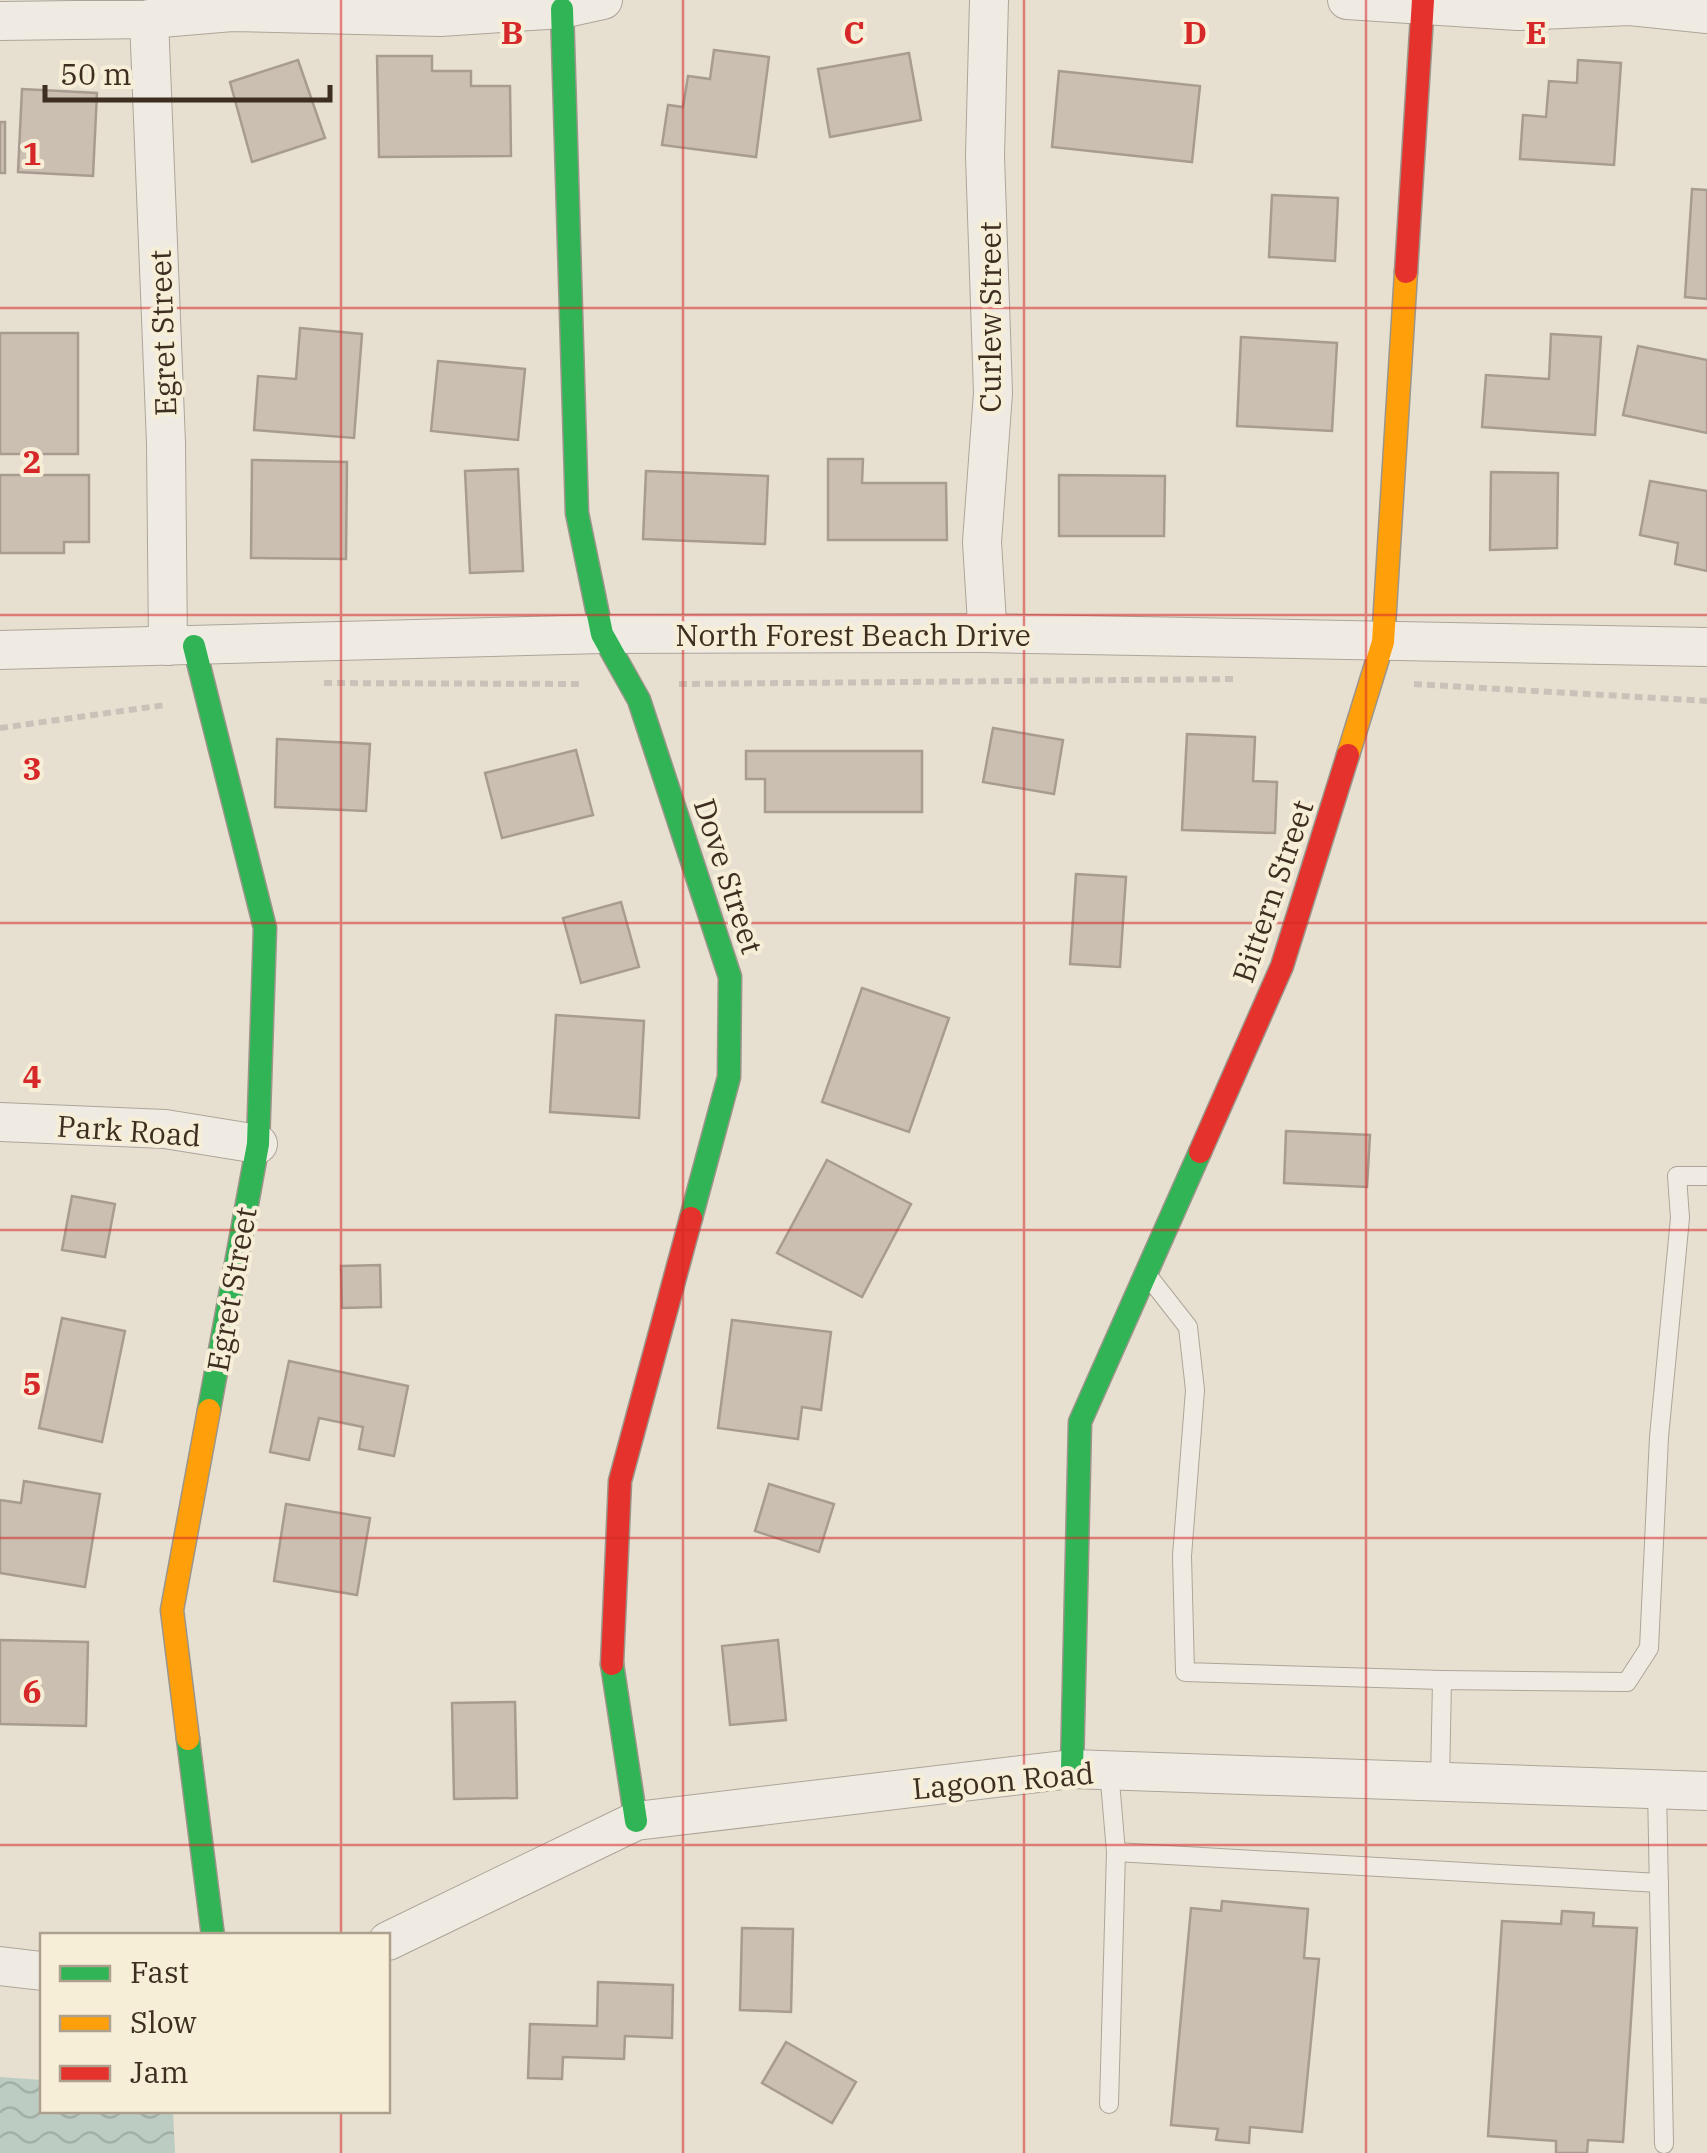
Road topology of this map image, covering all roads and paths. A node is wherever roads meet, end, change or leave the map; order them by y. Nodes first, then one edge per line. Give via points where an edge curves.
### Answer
1 (603, 0) edge
2 (989, 0) edge
3 (1347, 0) edge
4 (1423, 3) edge
5 (562, 10) junction
6 (1707, 14) edge
7 (149, 20) junction
8 (0, 21) edge
9 (602, 634) junction
10 (982, 634) junction
11 (1383, 642) junction
12 (181, 646) junction
13 (1707, 647) edge
14 (0, 650) edge
15 (1238, 679) dead end
16 (304, 682) dead end
17 (1371, 682) junction
18 (630, 684) junction
19 (205, 699) junction
20 (1707, 701) edge
21 (0, 728) edge
22 (0, 1122) edge
23 (258, 1144) junction
24 (1707, 1176) edge
25 (1146, 1273) junction
26 (1442, 1680) junction
27 (1090, 1770) junction
28 (1440, 1782) junction
29 (1657, 1789) junction
30 (1707, 1791) edge
31 (636, 1821) junction
32 (1116, 1852) junction
33 (1658, 1883) junction
34 (213, 1933) edge
35 (390, 1940) edge
36 (0, 1966) edge
37 (40, 1971) edge
38 (1109, 2104) dead end
39 (1664, 2144) dead end

1 - 5 street
2 - 10 street, Curlew Street via 985,156 992,393
3 - 4 street
4 - 6 street via 1518,11 1630,6
4 - 11 street, Bittern Street
5 - 7 street via 440,17 232,12
5 - 9 street, Dove Street via 577,513
7 - 8 street
7 - 12 street, Egret Street
9 - 10 street, North Forest Beach Drive
9 - 12 street, North Forest Beach Drive
9 - 18 street, Dove Street
10 - 11 street, North Forest Beach Drive
11 - 13 street, North Forest Beach Drive
11 - 17 street, Bittern Street
12 - 14 street, North Forest Beach Drive
12 - 19 street, Egret Street
15 - 18 path
16 - 18 path
17 - 20 path
17 - 25 street, Bittern Street via 1282,966
18 - 31 street, Dove Street via 730,977 730,1078 620,1481 610,1679
19 - 21 path
19 - 23 street, Egret Street via 265,928
22 - 23 street, Park Road via 165,1128
23 - 34 street, Egret Street via 172,1610
24 - 26 lane via 1677,1176 1680,1218 1659,1437 1649,1648 1627,1682
25 - 26 lane via 1188,1327 1195,1390 1182,1556 1185,1672
25 - 27 street, Bittern Street via 1080,1422
26 - 28 lane
27 - 28 street, Lagoon Road
27 - 31 street, Lagoon Road
27 - 32 lane
28 - 29 street, Lagoon Road
29 - 30 street, Lagoon Road
29 - 33 lane
31 - 35 street, Lagoon Road
32 - 33 lane
32 - 38 lane
33 - 39 lane
36 - 37 street

